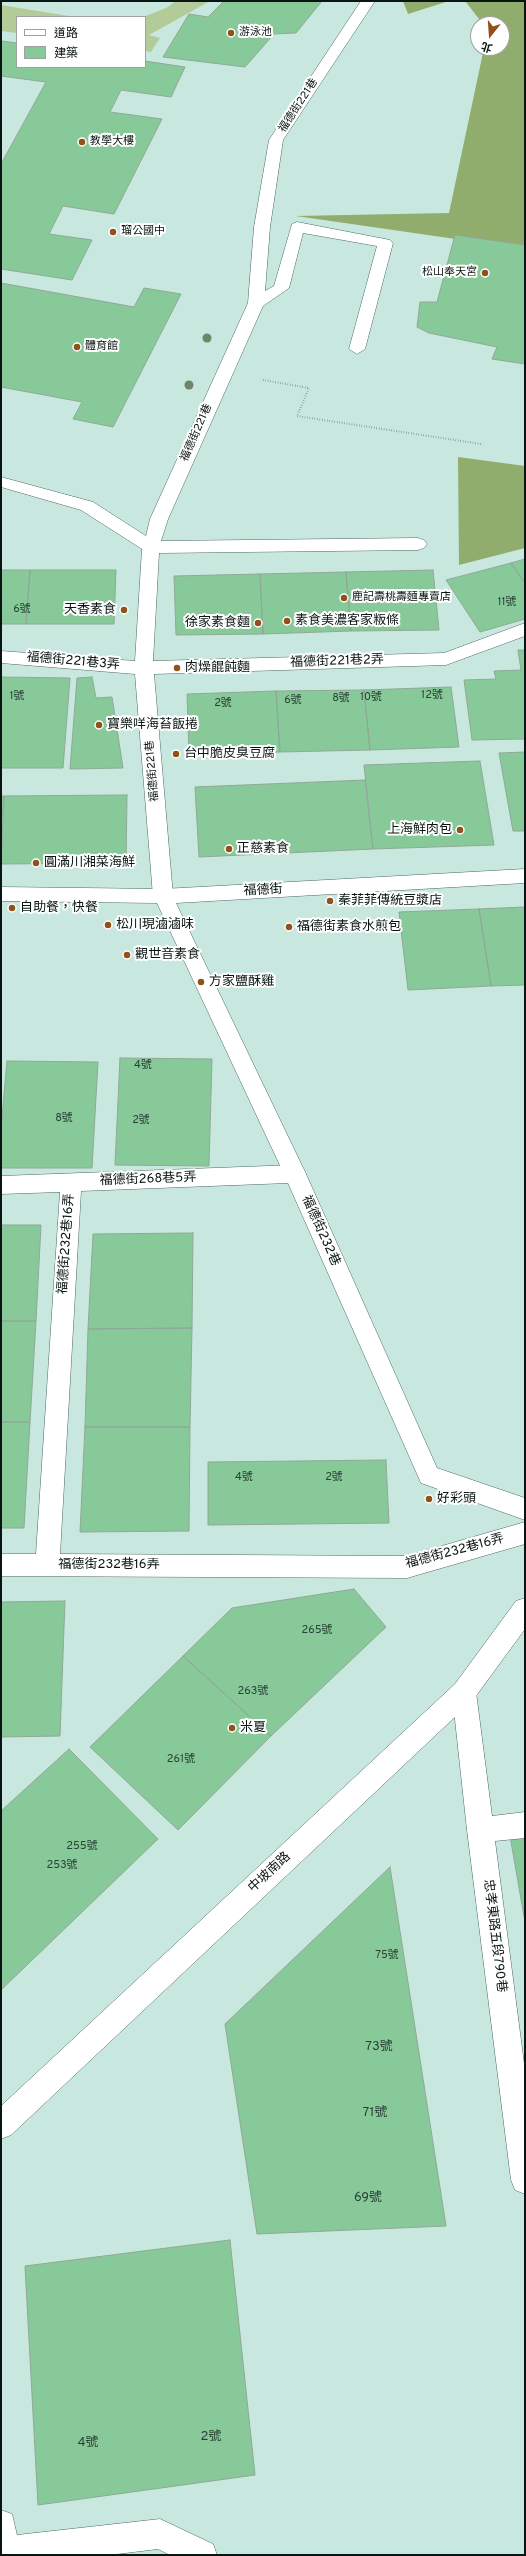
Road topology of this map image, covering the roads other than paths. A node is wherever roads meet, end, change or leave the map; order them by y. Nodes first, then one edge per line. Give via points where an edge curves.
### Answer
1 (368, 1) edge
2 (256, 303) junction
3 (357, 349) dead end
4 (1, 482) edge
5 (418, 544) dead end
6 (151, 547) junction
7 (525, 629) edge
8 (1, 656) edge
9 (144, 668) junction
10 (525, 876) edge
11 (1, 894) edge
12 (163, 896) junction
13 (295, 1174) junction
14 (71, 1183) junction
15 (1, 1185) edge
16 (525, 1509) edge
17 (525, 1532) edge
18 (1, 1565) edge
19 (47, 1565) junction
20 (525, 1609) edge
21 (464, 1692) junction
22 (525, 1825) edge
23 (480, 1830) junction
24 (1, 2125) edge
25 (525, 2180) edge
26 (3, 2544) edge
27 (202, 2555) edge

1 - 2 street, 福德街221巷 via 276,140 262,227
2 - 3 street via 281,288 297,227 385,243
2 - 6 street, 福德街221巷 via 159,519
4 - 6 street via 87,506
5 - 6 street
6 - 9 street, 福德街221巷
7 - 9 street, 福德街221巷2弄 via 446,659
8 - 9 street, 福德街221巷3弄
9 - 12 street, 福德街221巷
10 - 12 street, 福德街
11 - 12 street, 福德街
12 - 13 street, 福德街232巷
13 - 14 street, 福德街268巷5弄
13 - 16 street, 福德街232巷 via 429,1476
14 - 15 street, 福德街268巷5弄
14 - 19 street, 福德街232巷16弄
17 - 19 street, 福德街232巷16弄 via 407,1567
18 - 19 street
20 - 21 street, 中坡南路 via 512,1623
21 - 23 street, 忠孝東路五段790巷
21 - 24 street, 中坡南路
22 - 23 street
23 - 25 street, 忠孝東路五段790巷
26 - 27 street via 160,2534

